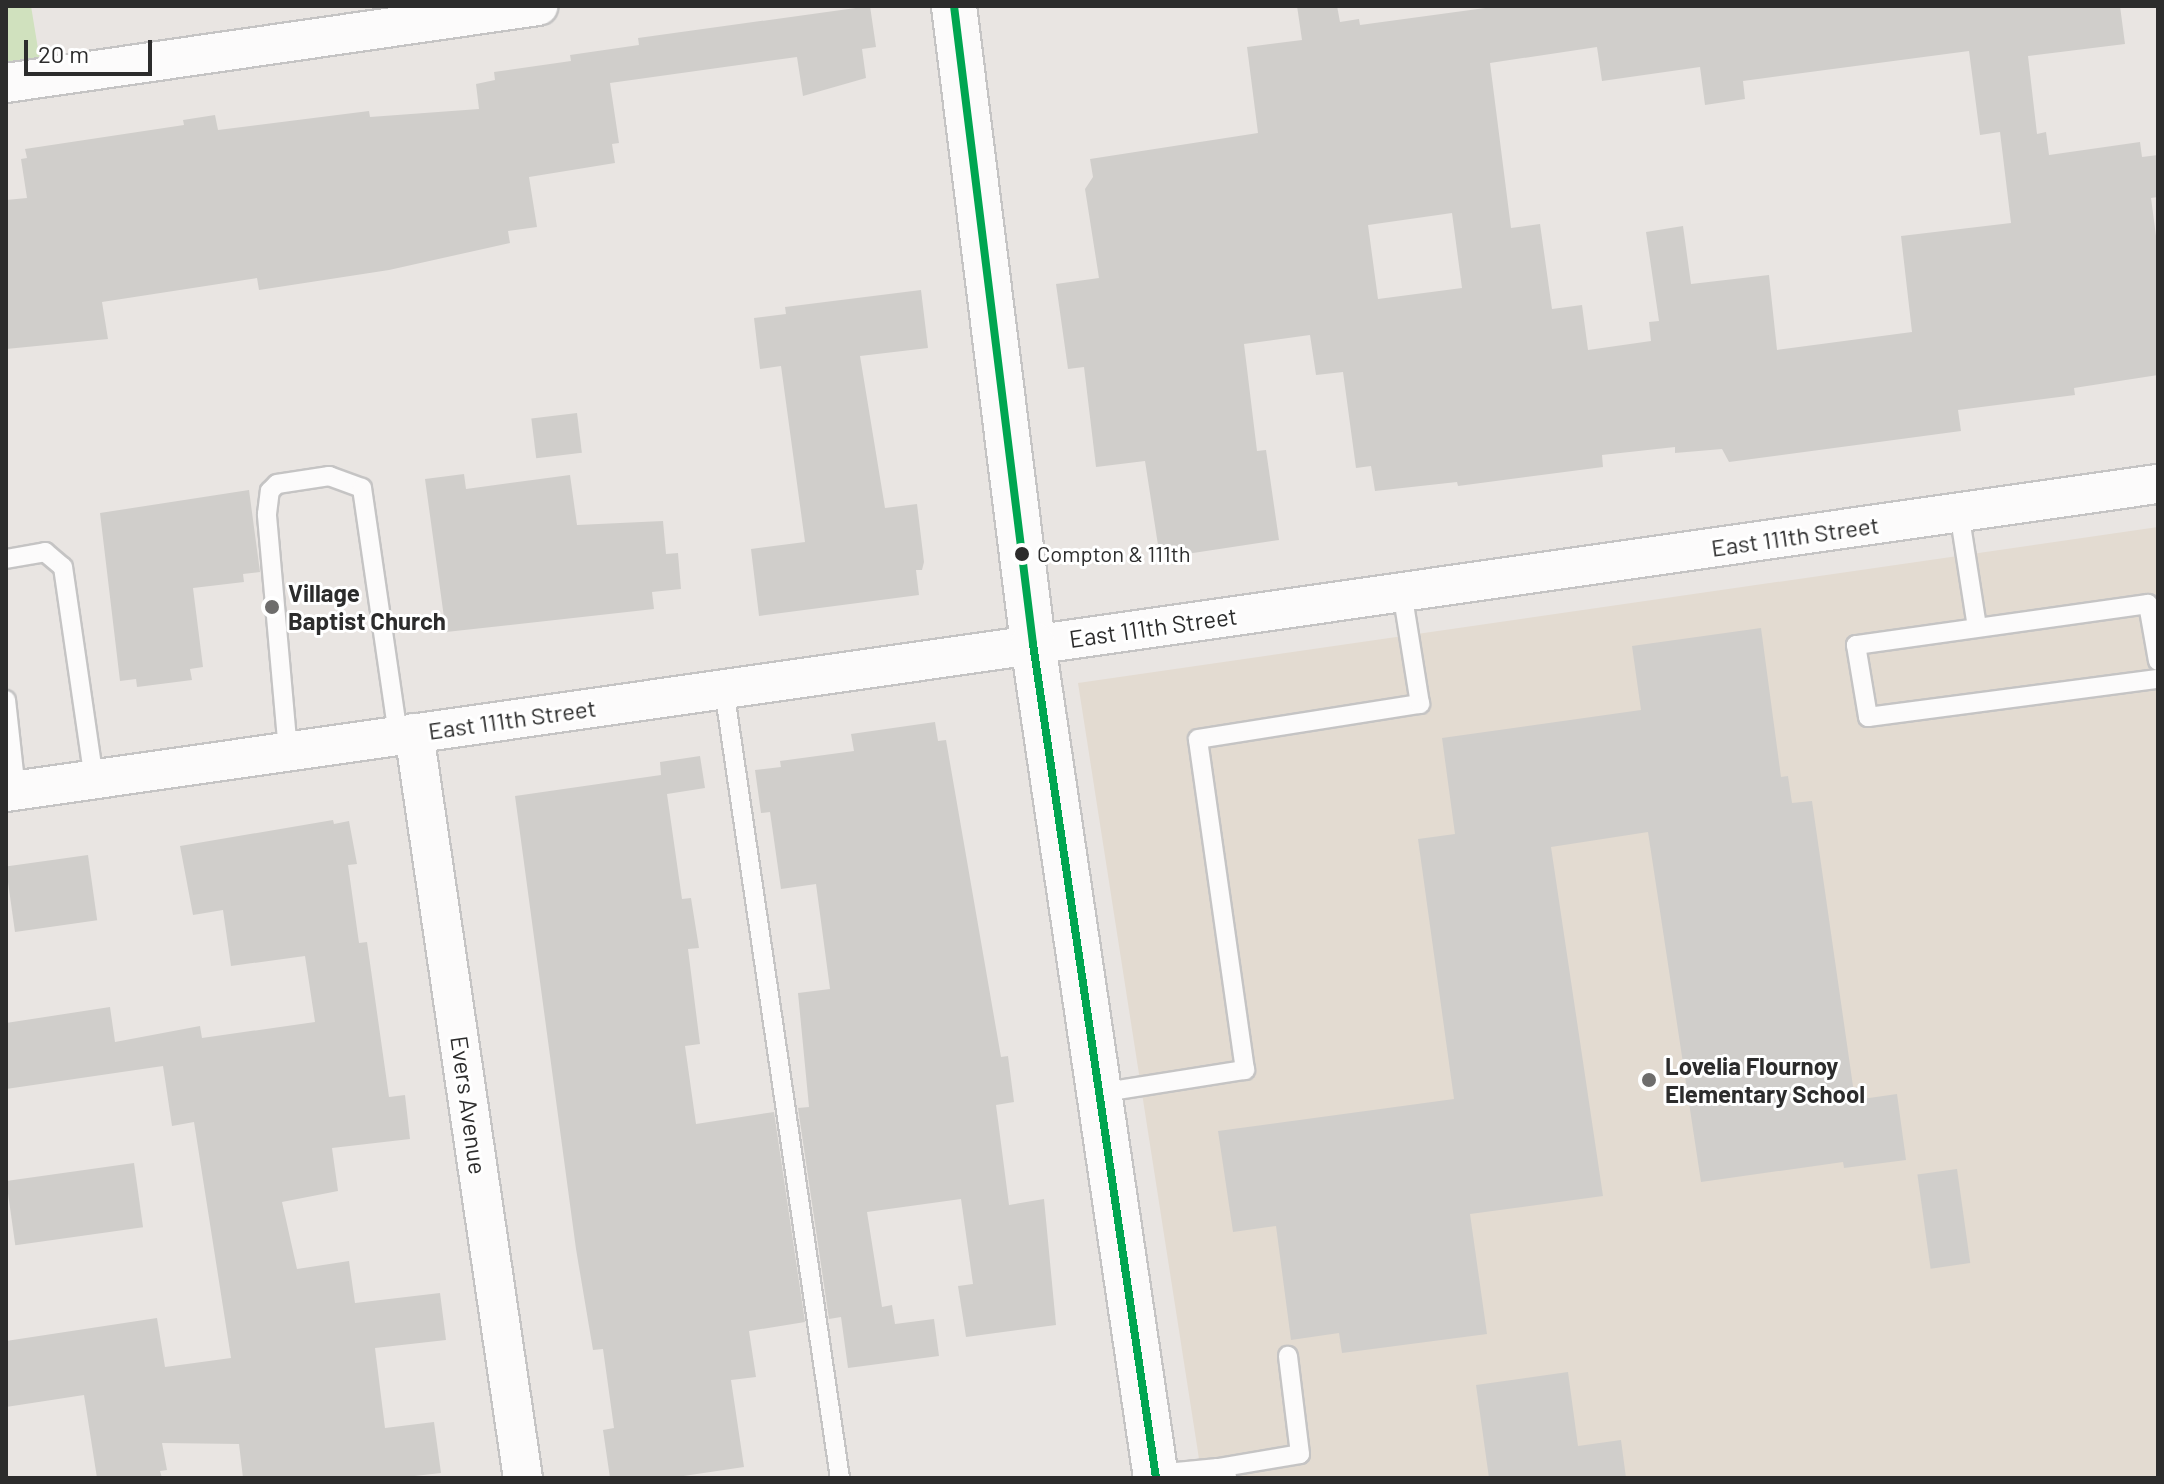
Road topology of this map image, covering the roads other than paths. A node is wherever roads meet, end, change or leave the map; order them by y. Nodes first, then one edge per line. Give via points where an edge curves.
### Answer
1 (538, 6) edge
2 (954, 6) edge
3 (6, 83) edge
4 (2158, 484) edge
5 (1959, 512) junction
6 (6, 559) edge
7 (1402, 592) junction
8 (1977, 627) junction
9 (1033, 644) junction
10 (2158, 661) edge
11 (2158, 679) edge
12 (724, 689) junction
13 (6, 700) edge
14 (406, 734) junction
15 (288, 751) junction
16 (94, 779) junction
17 (11, 791) edge
18 (1099, 1093) junction
19 (1288, 1356) dead end
20 (1224, 1473) edge
21 (1156, 1476) edge
22 (523, 1478) edge
23 (840, 1478) edge

1 - 3 street
2 - 9 main road
4 - 5 street, East 111th Street
5 - 7 street, East 111th Street
5 - 8 lane
6 - 16 lane via 45,552 63,567
7 - 9 street, East 111th Street
7 - 18 lane via 1420,704 1198,739 1245,1070
8 - 10 lane via 2148,604
8 - 11 lane via 1856,645 1868,717
9 - 12 street, East 111th Street
9 - 18 main road
12 - 14 street, East 111th Street
12 - 23 lane
13 - 17 lane
14 - 15 street, East 111th Street
14 - 15 lane via 362,488 329,476 277,484 270,491 267,514
14 - 22 street, Evers Avenue
15 - 16 street, East 111th Street
16 - 17 street, East 111th Street
18 - 21 main road
19 - 20 lane via 1300,1454
20 - 21 lane

